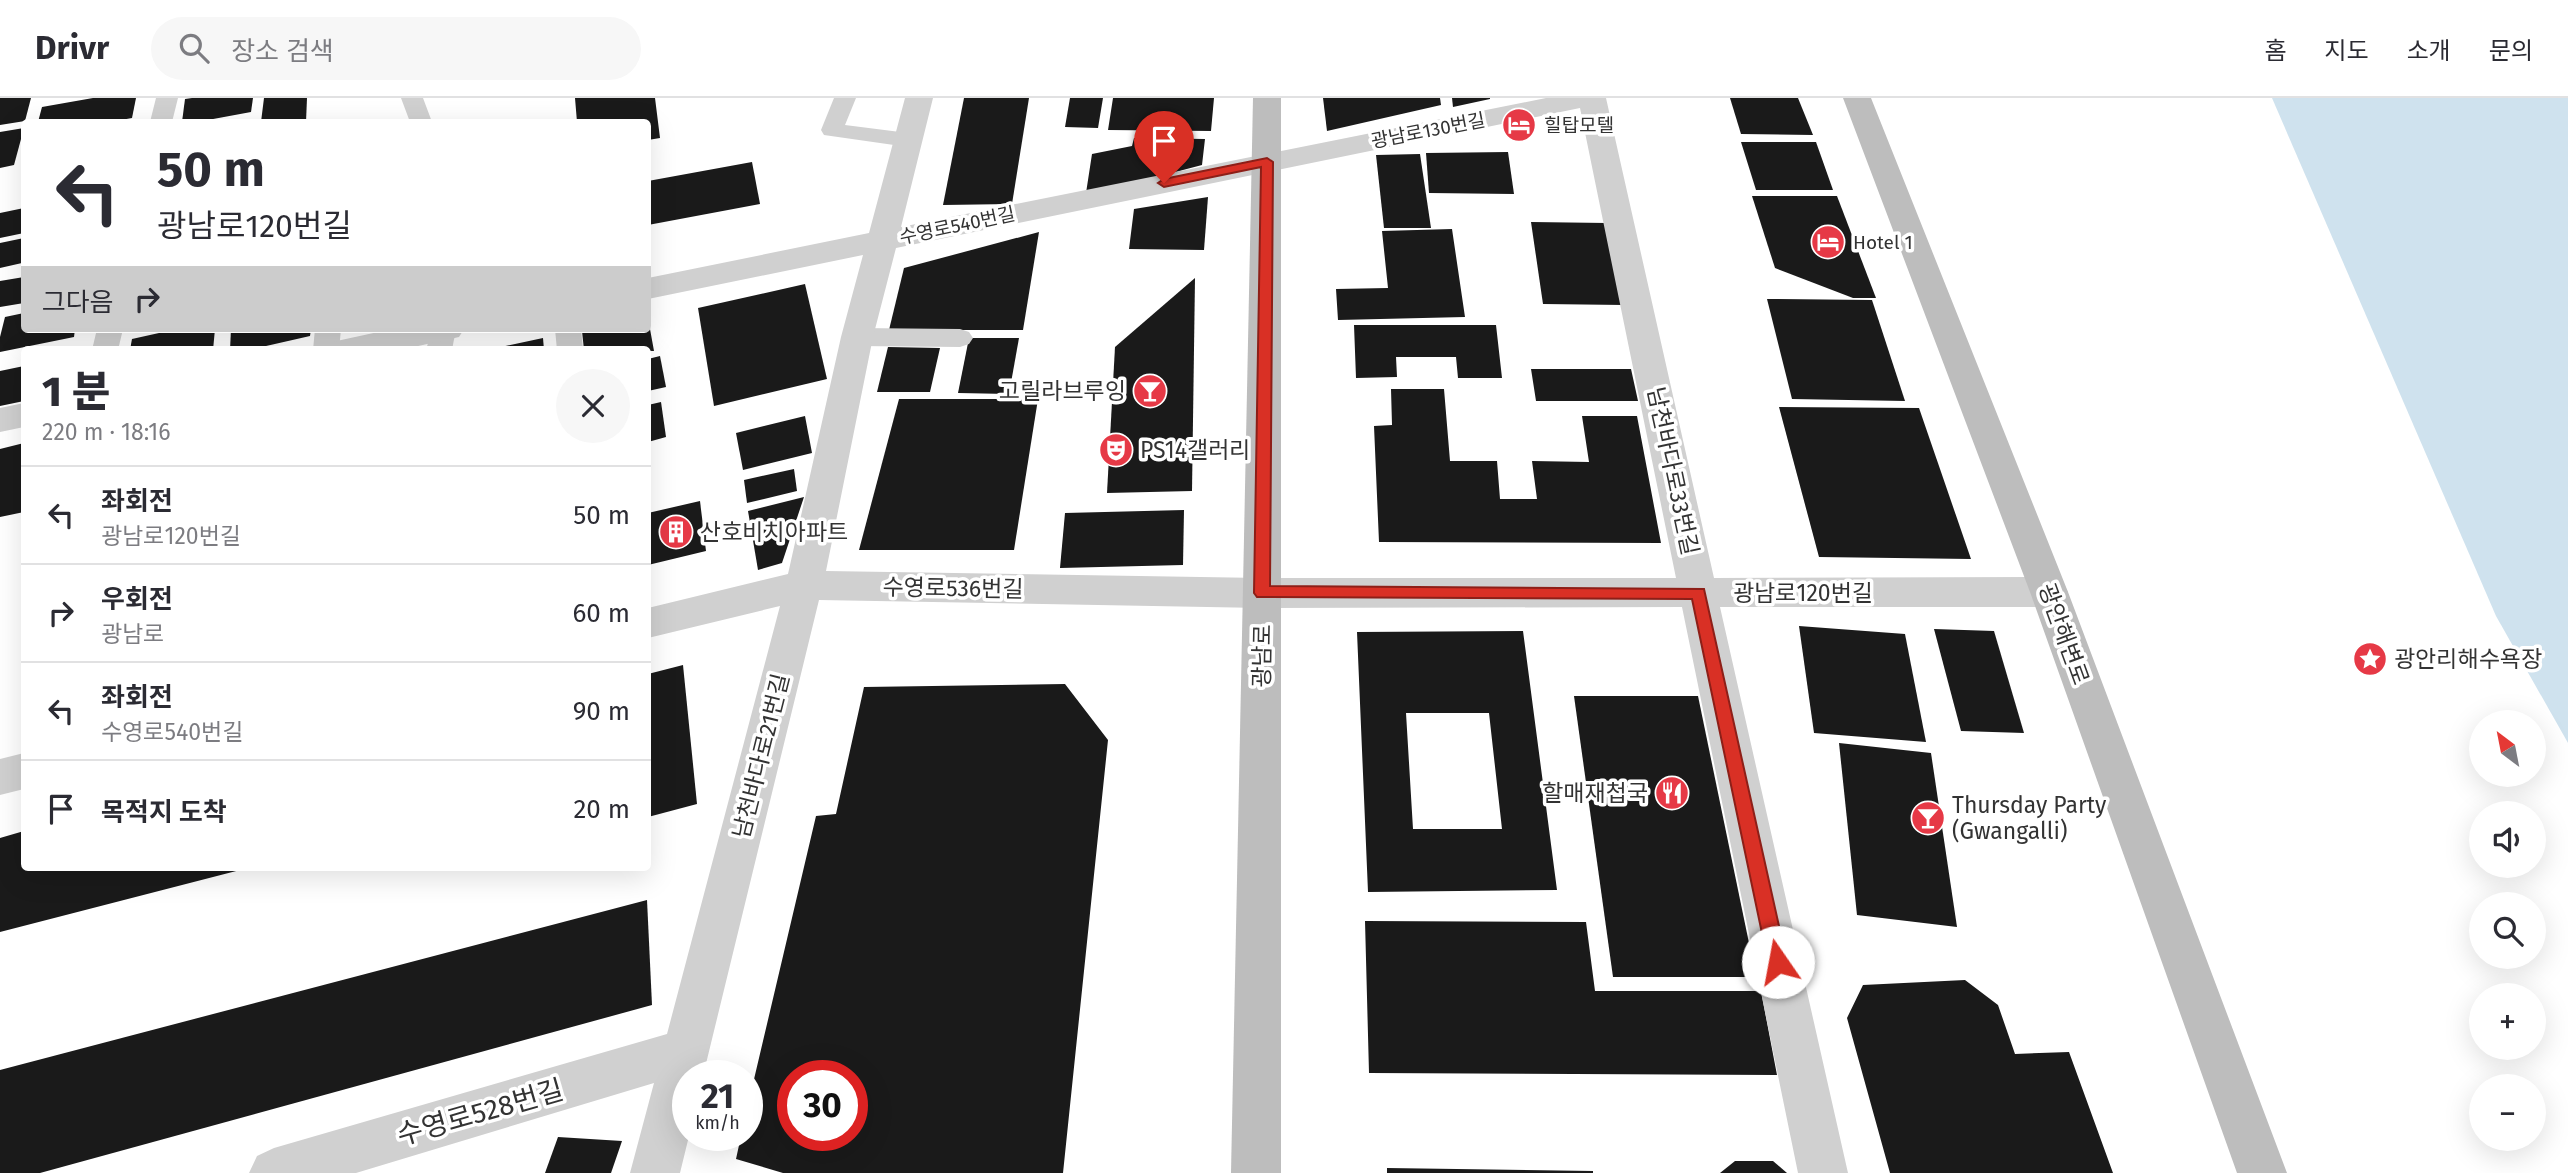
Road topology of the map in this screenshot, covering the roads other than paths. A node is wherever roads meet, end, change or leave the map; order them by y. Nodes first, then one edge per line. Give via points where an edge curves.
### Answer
1 (167, 98) edge
2 (412, 98) edge
3 (845, 98) edge
4 (919, 98) edge
5 (1268, 98) edge
6 (1590, 98) edge
7 (1857, 98) edge
8 (162, 119) edge
9 (420, 119) edge
10 (908, 140) junction
11 (1267, 162) junction
12 (880, 240) junction
13 (651, 287) edge
14 (437, 334) edge
15 (857, 337) junction
16 (960, 338) dead end
17 (367, 346) edge
18 (21, 416) edge
19 (0, 420) edge
20 (804, 585) junction
21 (2049, 592) junction
22 (1262, 593) junction
23 (1699, 593) junction
24 (651, 622) edge
25 (21, 772) edge
26 (0, 777) edge
27 (686, 1051) junction
28 (274, 1173) edge
29 (655, 1173) edge
30 (1256, 1173) edge
31 (1823, 1173) edge
32 (2262, 1173) edge

1 - 8 lane
2 - 9 lane
3 - 10 lane via 831,130
4 - 10 street, 남천바다로21번길
5 - 11 main road, 광남로
6 - 11 street, 광남로130번길
6 - 23 street, 남천바다로33번길
7 - 21 main road, 광안해변로
10 - 12 street, 남천바다로21번길
11 - 12 street, 수영로540번길
11 - 22 main road, 광남로
12 - 13 street, 수영로540번길
12 - 15 street, 남천바다로21번길
14 - 17 street
15 - 16 lane
15 - 20 street, 남천바다로21번길
18 - 19 street
20 - 22 street, 수영로536번길
20 - 24 street, 수영로536번길
20 - 27 street, 남천바다로21번길
21 - 23 street, 광남로120번길
21 - 32 main road, 광안해변로
22 - 23 street, 광남로120번길
22 - 30 main road, 광남로
23 - 31 street, 남천바다로33번길
25 - 26 street
27 - 28 street, 수영로528번길
27 - 29 street, 남천바다로21번길

